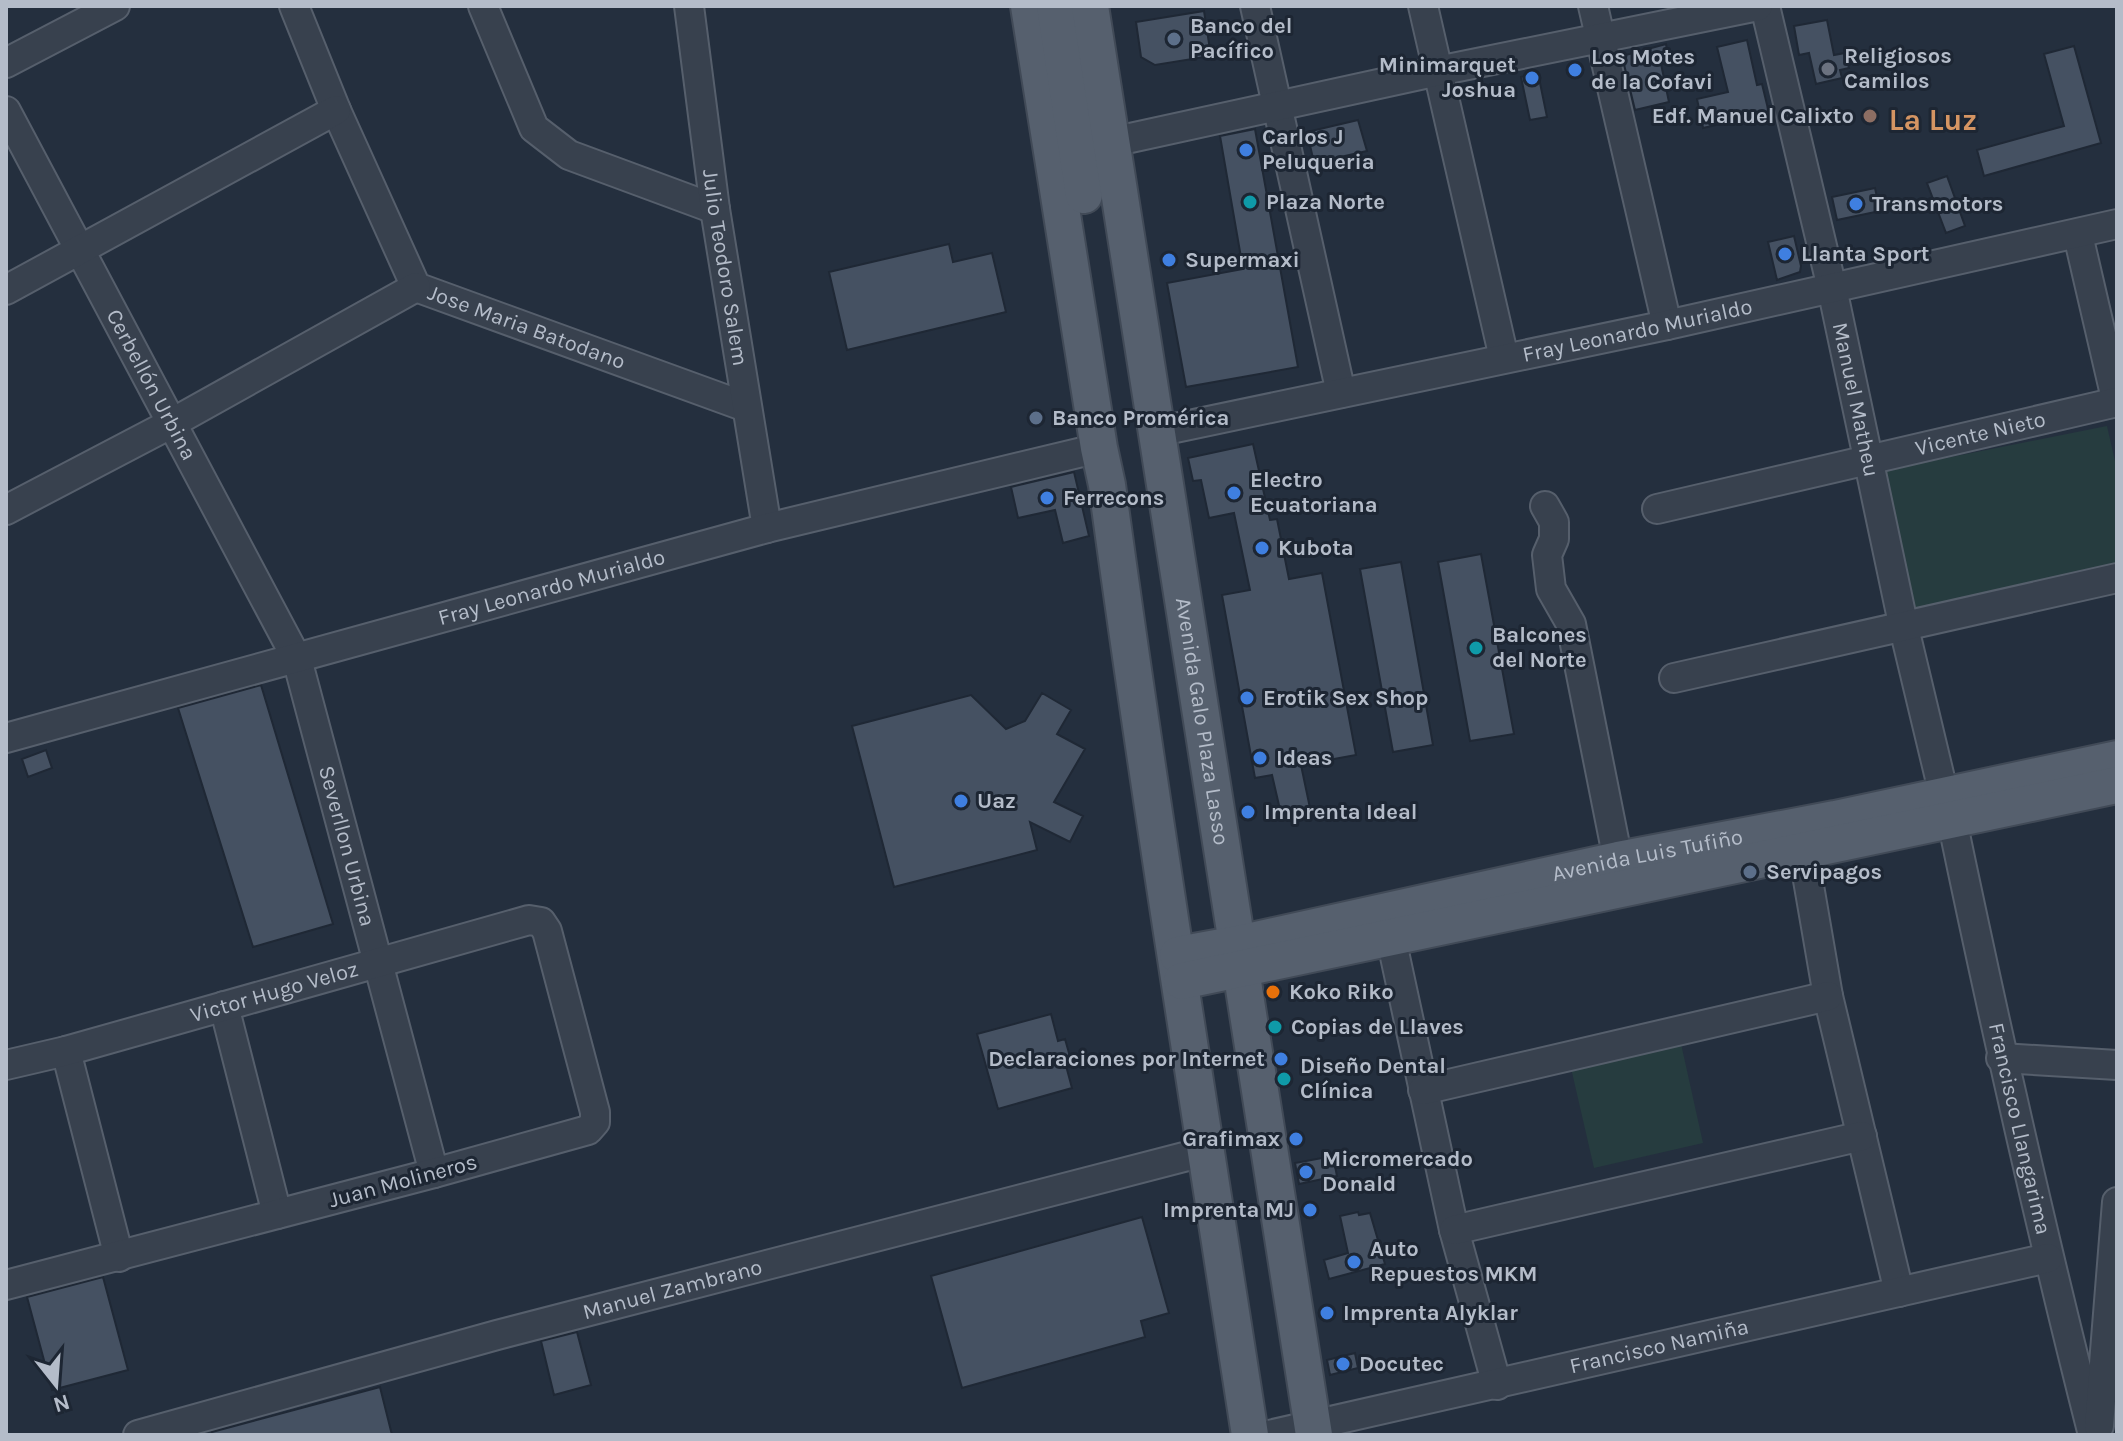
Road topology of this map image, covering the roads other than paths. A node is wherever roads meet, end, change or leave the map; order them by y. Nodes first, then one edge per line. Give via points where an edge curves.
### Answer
1 (115, 6) edge
2 (294, 6) edge
3 (483, 6) edge
4 (689, 6) edge
5 (1029, 6) edge
6 (1055, 6) edge
7 (1073, 6) edge
8 (1090, 6) edge
9 (1255, 6) edge
10 (1423, 6) edge
11 (1593, 6) edge
12 (1758, 6) edge
13 (1765, 6) edge
14 (1600, 38) junction
15 (6, 63) edge
16 (1438, 71) junction
17 (1277, 107) junction
18 (336, 110) junction
19 (6, 111) edge
20 (1112, 142) junction
21 (715, 209) junction
22 (2117, 224) edge
23 (2078, 235) junction
24 (80, 252) junction
25 (416, 287) junction
26 (1832, 288) junction
27 (6, 290) edge
28 (1667, 325) junction
29 (1504, 358) junction
30 (1341, 393) junction
31 (2117, 402) edge
32 (746, 407) junction
33 (172, 423) junction
34 (1156, 432) junction
35 (1099, 448) junction
36 (1869, 460) junction
37 (1545, 506) dead end
38 (1657, 509) dead end
39 (6, 510) edge
40 (767, 528) junction
41 (2117, 578) edge
42 (1904, 628) junction
43 (297, 659) junction
44 (1674, 678) dead end
45 (6, 738) edge
46 (2117, 759) edge
47 (2117, 785) edge
48 (2049, 787) junction
49 (1948, 808) junction
50 (1837, 831) junction
51 (1803, 851) junction
52 (1618, 860) junction
53 (541, 922) joint
54 (1391, 938) junction
55 (1210, 962) junction
56 (377, 964) junction
57 (1828, 996) junction
58 (224, 1006) junction
59 (66, 1051) junction
60 (2001, 1058) junction
61 (6, 1065) edge
62 (2117, 1065) edge
63 (1423, 1090) junction
64 (1862, 1136) junction
65 (1207, 1151) junction
66 (434, 1173) junction
67 (2117, 1202) edge
68 (277, 1214) junction
69 (1454, 1230) junction
70 (119, 1257) junction
71 (2048, 1258) junction
72 (6, 1285) edge
73 (1899, 1292) junction
74 (1497, 1385) junction
75 (1289, 1433) edge
76 (138, 1435) edge
77 (1250, 1435) edge
78 (2096, 1435) edge

1 - 15 street
2 - 18 street, Jose Maria Batodano
3 - 21 street via 534,128 569,155
4 - 21 street, Julio Teodoro Salem
5 - 35 main road, Avenida Galo Plaza Lasso
6 - 55 main road, Avenida Galo Plaza Lasso via 1139,570
7 - 55 main road, Avenida Galo Plaza Lasso
8 - 20 main road, Avenida Galo Plaza Lasso
9 - 17 street
10 - 16 street
11 - 14 street
12 - 14 street
13 - 26 street, Manuel Matheu
14 - 16 street
14 - 28 street
16 - 17 street
16 - 29 street
17 - 20 street
17 - 30 street
18 - 24 street
18 - 25 street, Jose Maria Batodano
19 - 24 street, Cerbellón Urbina
20 - 34 main road, Avenida Galo Plaza Lasso
21 - 32 street, Julio Teodoro Salem
22 - 23 street, Fray Leonardo Murialdo
23 - 26 street, Fray Leonardo Murialdo
23 - 31 street
24 - 27 street
24 - 33 street, Cerbellón Urbina
25 - 32 street, Jose Maria Batodano
25 - 33 street
26 - 28 street, Fray Leonardo Murialdo
26 - 36 street, Manuel Matheu
28 - 29 street, Fray Leonardo Murialdo
29 - 30 street, Fray Leonardo Murialdo
30 - 34 street, Fray Leonardo Murialdo
31 - 36 street, Vicente Nieto
32 - 40 street, Julio Teodoro Salem
33 - 39 street
33 - 43 street, Cerbellón Urbina
34 - 55 main road, Avenida Galo Plaza Lasso
35 - 40 street, Fray Leonardo Murialdo
35 - 55 main road, Avenida Galo Plaza Lasso via 1156,835
36 - 38 street, Vicente Nieto
36 - 42 street, Manuel Matheu
37 - 52 street via 1554,522 1547,555 1551,589 1571,624
40 - 43 street, Fray Leonardo Murialdo
41 - 42 street
42 - 44 street
42 - 49 street, Manuel Matheu
43 - 45 street, Fray Leonardo Murialdo
43 - 56 street, Severllon Urbina
46 - 48 main road, Avenida Luis Tufiño
47 - 48 main road, Avenida Luis Tufiño
48 - 49 main road, Avenida Luis Tufiño
49 - 50 main road, Avenida Luis Tufiño
49 - 60 street, Francisco Llangarima
50 - 51 main road, Avenida Luis Tufiño
50 - 52 main road, Avenida Luis Tufiño
51 - 54 main road, Avenida Luis Tufiño
51 - 57 street
52 - 55 main road, Avenida Luis Tufiño
53 - 56 street, Victor Hugo Veloz via 529,920
53 - 66 street, Juan Molineros via 595,1122 588,1130
54 - 55 main road, Avenida Luis Tufiño
54 - 63 street
55 - 65 main road, Avenida Galo Plaza Lasso
55 - 75 main road, Avenida Galo Plaza Lasso
56 - 58 street, Victor Hugo Veloz
56 - 66 street, Severllon Urbina
57 - 63 street
57 - 64 street
58 - 59 street, Victor Hugo Veloz
58 - 68 street
59 - 61 street, Victor Hugo Veloz
59 - 70 street
60 - 62 street
60 - 71 street, Francisco Llangarima
63 - 69 street
64 - 69 street
64 - 73 street
65 - 76 street, Manuel Zambrano via 511,1331
65 - 77 main road, Avenida Galo Plaza Lasso
66 - 68 street, Juan Molineros
67 - 78 street
68 - 70 street, Juan Molineros
69 - 74 street
70 - 72 street, Juan Molineros
71 - 73 street, Francisco Namiña
71 - 78 street, Francisco Llangarima
73 - 74 street, Francisco Namiña
74 - 75 street, Francisco Namiña

